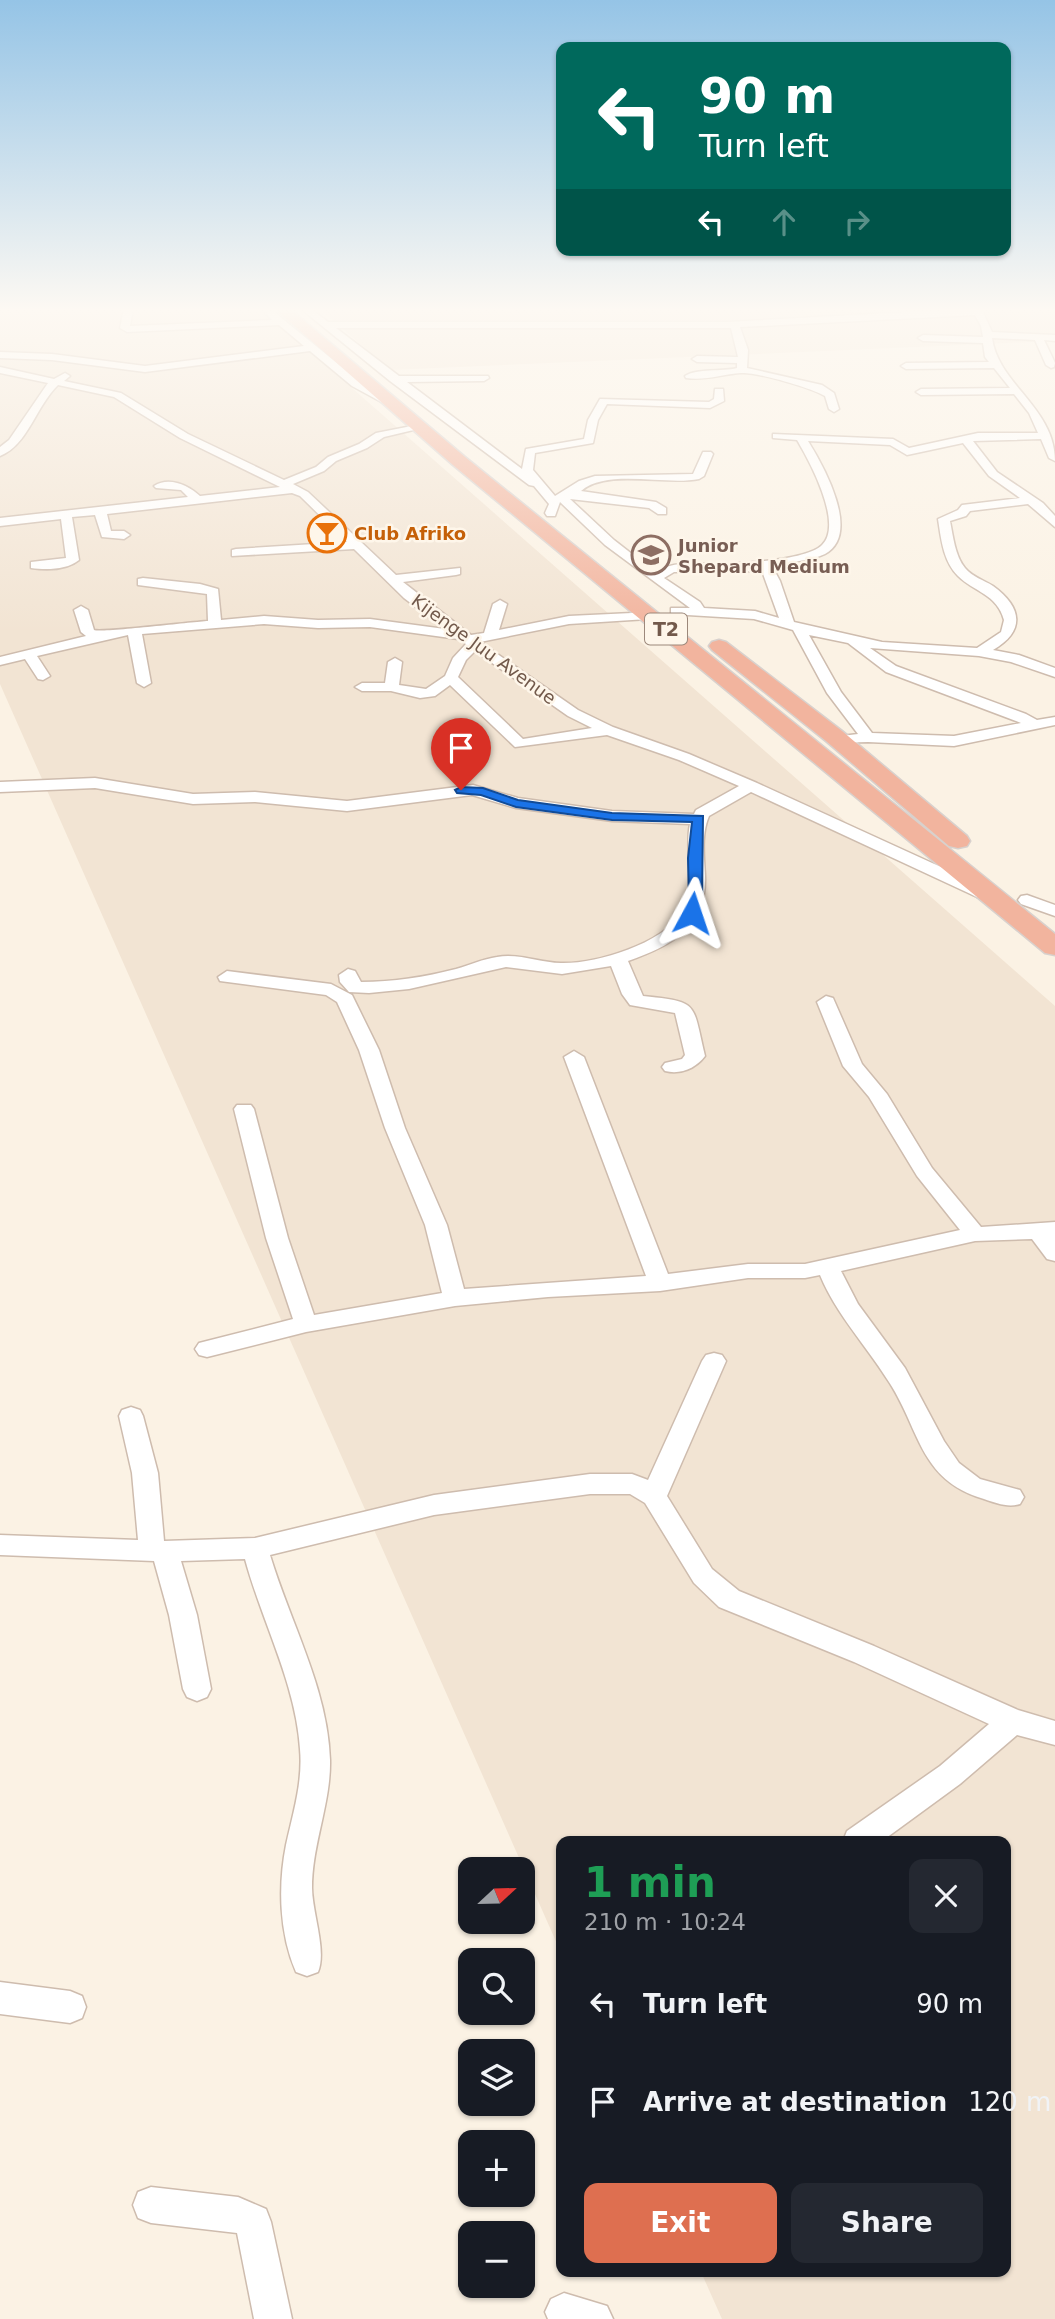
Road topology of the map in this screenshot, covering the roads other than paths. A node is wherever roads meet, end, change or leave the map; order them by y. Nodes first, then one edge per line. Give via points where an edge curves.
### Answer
1 (29, 416) edge
2 (152, 416) edge
3 (407, 416) edge
4 (441, 416) edge
5 (444, 416) edge
6 (596, 416) edge
7 (1036, 416) edge
8 (418, 426) junction
9 (777, 436) dead end
10 (800, 437) junction
11 (966, 439) junction
12 (863, 440) junction
13 (1051, 447) edge
14 (856, 451) dead end
15 (0, 453) edge
16 (707, 454) dead end
17 (160, 486) dead end
18 (289, 487) junction
19 (540, 488) junction
20 (198, 499) junction
21 (1031, 500) junction
22 (561, 501) junction
23 (100, 510) junction
24 (662, 511) dead end
25 (66, 515) junction
26 (0, 522) edge
27 (1055, 523) edge
28 (124, 535) dead end
29 (357, 545) junction
30 (236, 553) dead end
31 (35, 565) dead end
32 (766, 567) junction
33 (456, 570) dead end
34 (657, 576) junction
35 (394, 579) junction
36 (143, 582) dead end
37 (500, 604) dead end
38 (81, 610) dead end
39 (676, 611) junction
40 (699, 611) junction
41 (648, 615) junction
42 (215, 626) junction
43 (793, 626) junction
44 (134, 630) junction
45 (97, 636) junction
46 (490, 637) junction
47 (850, 639) junction
48 (468, 640) junction
49 (979, 652) junction
50 (29, 653) junction
51 (0, 661) edge
52 (395, 662) dead end
53 (1055, 673) edge
54 (43, 676) dead end
55 (451, 678) junction
56 (144, 683) dead end
57 (362, 687) dead end
58 (391, 687) junction
59 (1055, 722) edge
60 (1034, 725) junction
61 (608, 730) junction
62 (868, 737) junction
63 (836, 738) junction
64 (802, 741) junction
65 (878, 774) junction
66 (847, 778) junction
67 (751, 786) junction
68 (0, 787) edge
69 (699, 819) junction
70 (974, 855) dead end
71 (1000, 890) junction
72 (1027, 900) junction
73 (1055, 911) edge
74 (1055, 922) edge
75 (1055, 947) edge
76 (617, 957) junction
77 (348, 975) dead end
78 (227, 978) dead end
79 (826, 1002) dead end
80 (574, 1058) dead end
81 (672, 1067) dead end
82 (244, 1109) dead end
83 (1047, 1231) edge
84 (975, 1234) junction
85 (1055, 1254) edge
86 (828, 1267) junction
87 (660, 1283) junction
88 (455, 1298) junction
89 (306, 1324) junction
90 (207, 1349) dead end
91 (714, 1361) dead end
92 (131, 1416) dead end
93 (654, 1496) junction
94 (1011, 1497) dead end
95 (0, 1545) edge
96 (255, 1548) junction
97 (158, 1550) junction
98 (197, 1689) dead end
99 (1012, 1721) junction
100 (1055, 1733) edge
101 (865, 1836) edge
102 (307, 1961) dead end
103 (0, 1998) edge
104 (70, 2007) dead end
105 (151, 2205) dead end
106 (272, 2319) edge

1 - 15 street via 10,446
2 - 18 street, Kijenge Juu Avenue
3 - 8 highway, T2
4 - 22 highway, T2
5 - 19 street
6 - 19 street via 590,441 530,450 527,470
7 - 13 street
8 - 18 street via 380,435 332,458
8 - 41 highway, T2
9 - 10 street
10 - 12 street
10 - 32 street via 832,503 832,538 816,552
11 - 12 street via 909,452 895,443
11 - 13 street via 978,436
11 - 21 street via 993,474
12 - 14 street via 864,450
16 - 22 street via 695,477 598,479 580,484
17 - 20 street via 184,487
18 - 20 street
18 - 29 street, Kijenge Juu Avenue via 314,501
19 - 22 street
20 - 23 street
21 - 27 street
21 - 49 street via 966,508 944,519 961,573 993,593 1013,620 1004,639
22 - 24 street via 653,505
22 - 34 street
22 - 39 highway, T2
23 - 25 street
23 - 28 street via 106,534
25 - 26 street
25 - 31 street via 73,560
29 - 30 street
29 - 35 street, Kijenge Juu Avenue
32 - 34 street via 671,568
32 - 43 street
33 - 35 street
34 - 40 street
35 - 48 street, Kijenge Juu Avenue
36 - 42 street via 209,589 215,595
37 - 46 street
38 - 45 street via 88,632
39 - 40 street
39 - 63 highway, T2
40 - 43 street via 755,615
41 - 46 street via 569,620
41 - 64 highway, T2
42 - 44 street
42 - 48 street via 264,620 370,623
43 - 47 street
43 - 62 street via 834,693
44 - 45 street
44 - 56 street
45 - 50 street
46 - 48 street
47 - 49 street via 897,648
47 - 60 street via 891,669
48 - 55 street
48 - 61 street, Kijenge Juu Avenue via 564,707
49 - 53 street via 1014,658
50 - 51 street
50 - 54 street
52 - 58 street
55 - 58 street via 425,694
55 - 61 street via 520,744
57 - 58 street
59 - 60 street
60 - 62 street via 954,741
61 - 67 street, Kijenge Juu Avenue
62 - 63 street
63 - 64 highway
63 - 65 highway, T2
64 - 66 highway, T2
65 - 66 highway
65 - 70 highway, T2
66 - 71 highway, T2
67 - 69 street via 709,808
67 - 71 street, Kijenge Juu Avenue
68 - 69 street via 86,783 192,799 255,797 347,806 473,790 516,803 612,816
69 - 76 street via 692,913 659,942
71 - 72 highway, T2
71 - 75 highway, T2
72 - 73 street
72 - 74 highway, T2
76 - 77 street via 562,970 496,962 377,988 356,988
76 - 81 street via 637,1001 684,1010 695,1056 689,1063
78 - 88 street via 342,995 369,1050 395,1128 436,1225
79 - 84 street via 853,1066 877,1094 924,1171
80 - 87 street
82 - 89 street via 274,1226
83 - 84 street
83 - 85 street
84 - 86 street
86 - 87 street via 748,1271
86 - 94 street via 838,1294 897,1374 951,1470 965,1483
87 - 88 street
88 - 89 street
89 - 90 street
91 - 93 street
92 - 97 street
93 - 96 street via 632,1484 590,1483 434,1505
93 - 99 street via 698,1569 729,1599
95 - 97 street
96 - 97 street
96 - 102 street via 310,1719 315,1751 297,1875 297,1911
97 - 98 street via 183,1615
99 - 100 street
99 - 101 street via 950,1775
103 - 104 street
105 - 106 street via 237,2215 253,2222

